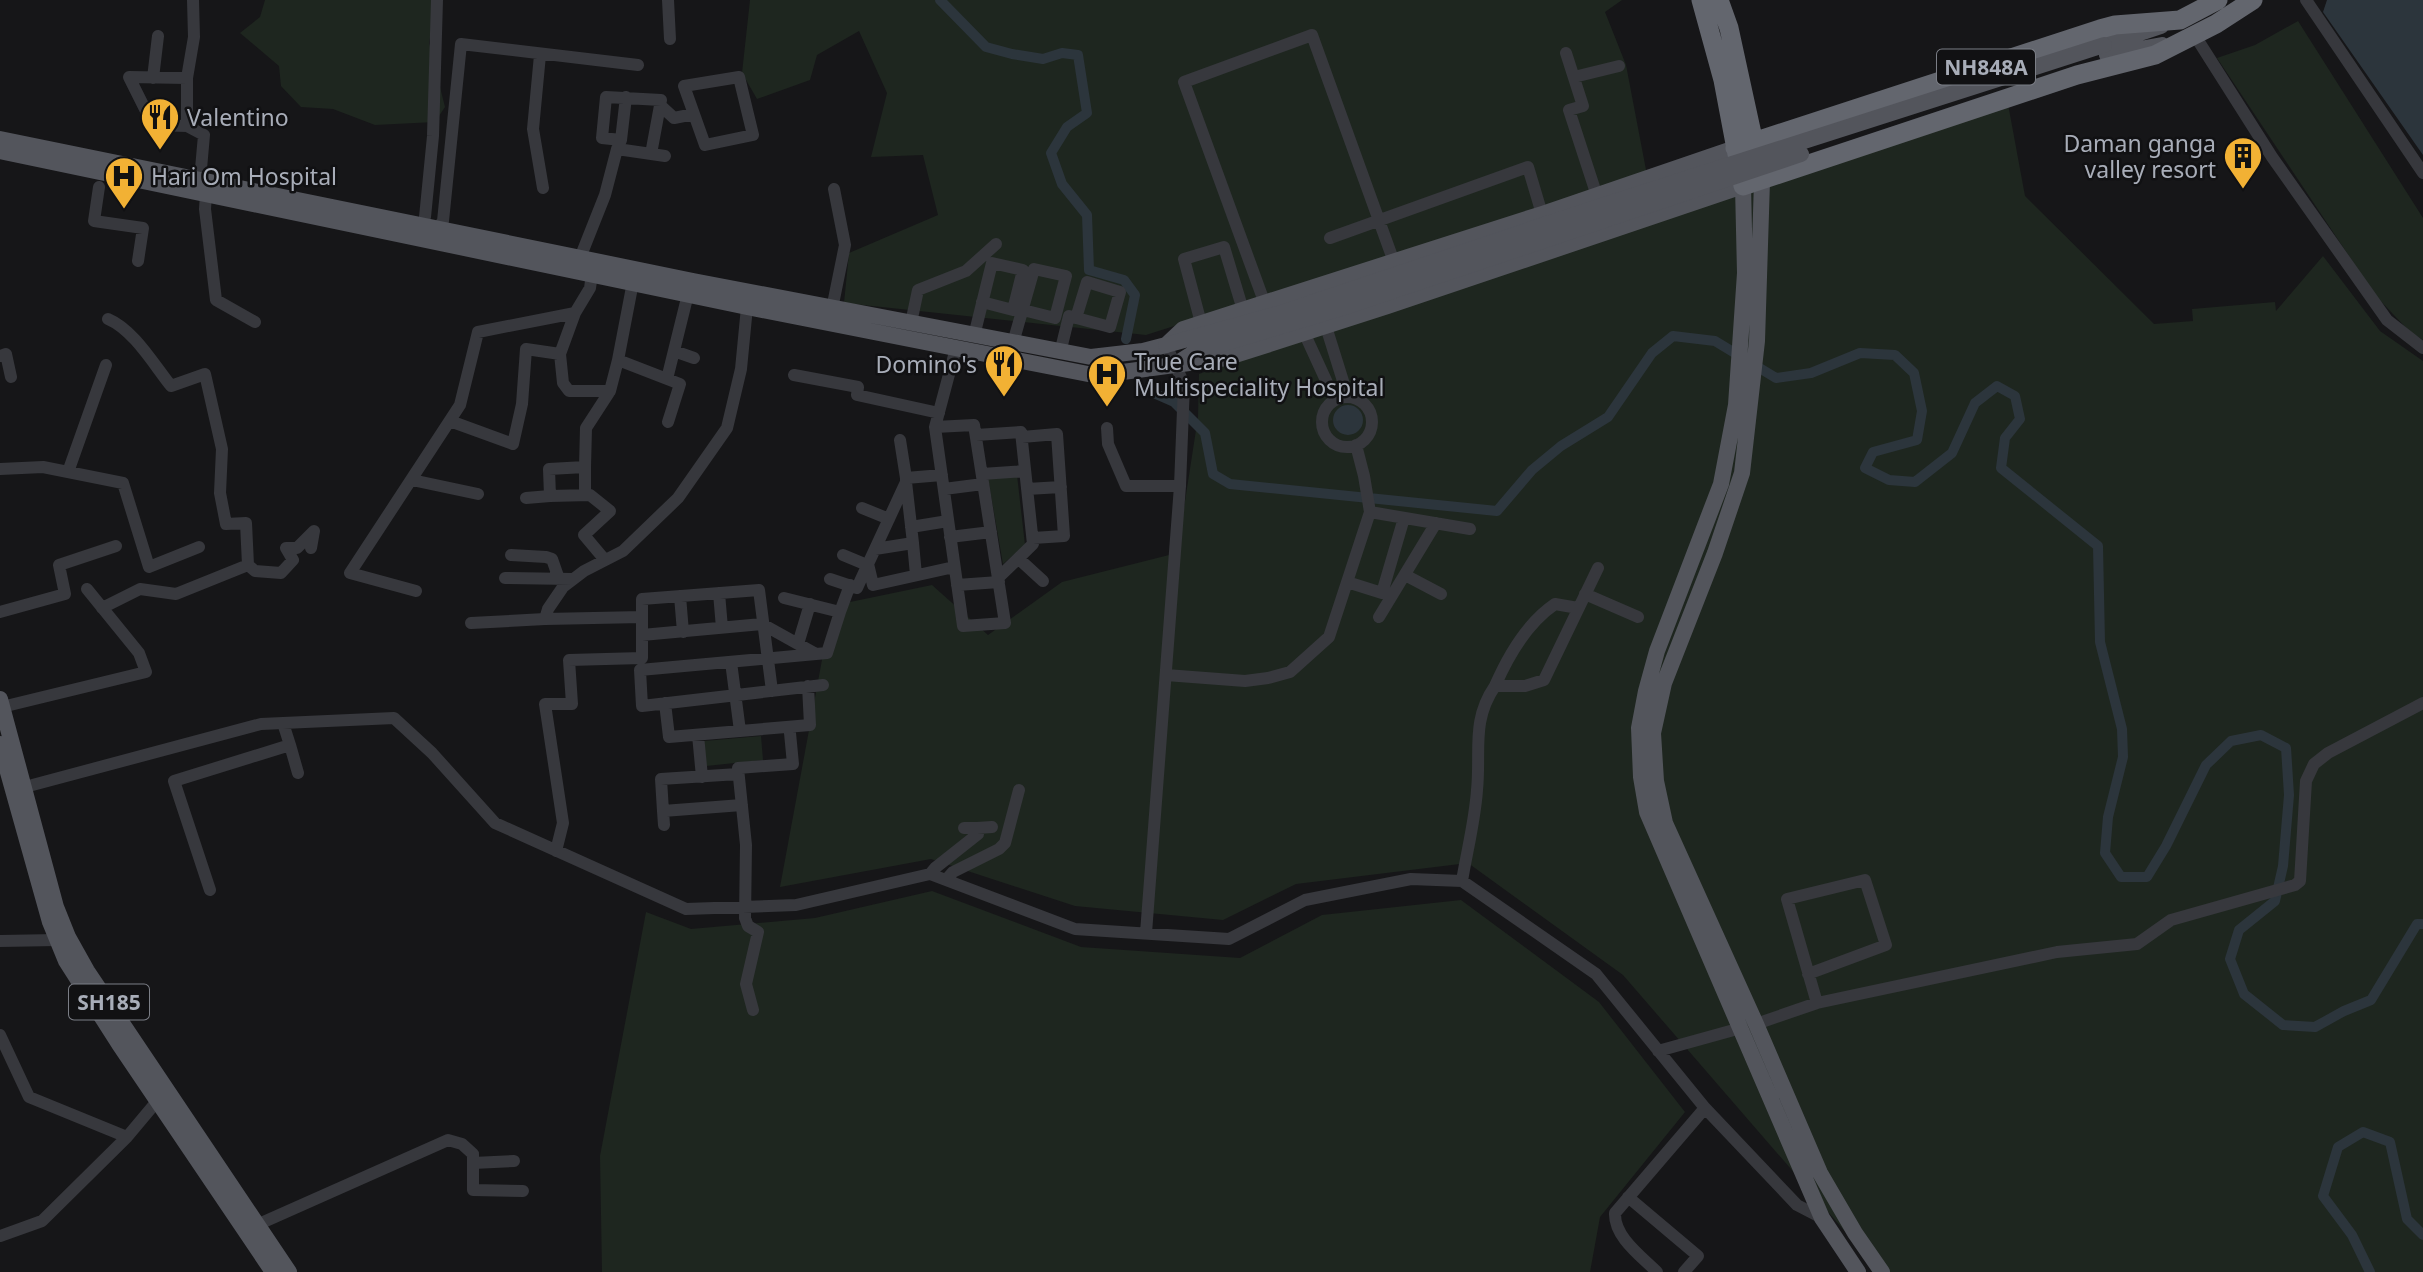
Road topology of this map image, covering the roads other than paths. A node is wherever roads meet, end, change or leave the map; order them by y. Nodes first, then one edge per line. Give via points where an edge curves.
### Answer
1 (193, 0) edge
2 (437, 0) edge
3 (668, 0) edge
4 (1700, 0) edge
5 (1719, 0) edge
6 (2218, 0) edge
7 (2253, 0) edge
8 (2306, 0) edge
9 (2184, 32) junction
10 (158, 36) dead end
11 (670, 39) dead end
12 (2105, 50) junction
13 (1566, 53) dead end
14 (540, 55) junction
15 (638, 65) dead end
16 (1619, 66) dead end
17 (1574, 77) junction
18 (153, 78) junction
19 (187, 78) junction
20 (626, 97) junction
21 (662, 107) junction
22 (695, 114) junction
23 (187, 126) junction
24 (0, 139) edge
25 (619, 144) junction
26 (1744, 145) junction
27 (0, 151) edge
28 (650, 154) junction
29 (665, 156) dead end
30 (2423, 173) edge
31 (1762, 181) junction
32 (205, 185) junction
33 (1743, 186) junction
34 (99, 187) dead end
35 (542, 188) dead end
36 (834, 190) dead end
37 (1597, 196) junction
38 (1542, 214) junction
39 (1380, 220) junction
40 (418, 226) junction
41 (438, 228) junction
42 (1331, 238) dead end
43 (996, 244) dead end
44 (580, 258) junction
45 (138, 261) dead end
46 (1394, 262) junction
47 (592, 274) junction
48 (634, 282) junction
49 (1315, 287) junction
50 (1296, 293) junction
51 (688, 294) junction
52 (982, 302) dead end
53 (1265, 304) junction
54 (747, 307) junction
55 (832, 309) junction
56 (1023, 310) dead end
57 (1244, 310) junction
58 (575, 313) junction
59 (1076, 318) dead end
60 (108, 319) dead end
61 (255, 322) dead end
62 (911, 323) junction
63 (1201, 323) junction
64 (1325, 326) junction
65 (1306, 332) junction
66 (963, 339) junction
67 (1013, 343) junction
68 (1166, 345) junction
69 (2423, 348) edge
70 (674, 351) junction
71 (1060, 353) junction
72 (560, 354) junction
73 (0, 356) edge
74 (694, 358) dead end
75 (618, 360) junction
76 (1176, 364) junction
77 (106, 365) dead end
78 (794, 375) dead end
79 (11, 377) dead end
80 (667, 379) junction
81 (1745, 383) junction
82 (610, 391) junction
83 (1342, 398) junction
84 (939, 413) junction
85 (450, 421) junction
86 (668, 422) dead end
87 (935, 427) junction
88 (1107, 428) dead end
89 (976, 435) junction
90 (1022, 437) junction
91 (900, 440) dead end
92 (1356, 445) junction
93 (585, 467) junction
94 (0, 469) edge
95 (1025, 471) junction
96 (68, 472) junction
97 (942, 475) junction
98 (983, 479) junction
99 (412, 480) junction
100 (906, 480) junction
101 (1180, 486) junction
102 (1061, 487) junction
103 (944, 489) junction
104 (1027, 489) junction
105 (478, 494) dead end
106 (585, 494) junction
107 (550, 496) junction
108 (526, 498) dead end
109 (862, 508) dead end
110 (1370, 512) junction
111 (1404, 518) junction
112 (889, 519) junction
113 (948, 521) junction
114 (1436, 523) junction
115 (911, 527) junction
116 (1470, 529) dead end
117 (991, 532) junction
118 (950, 537) junction
119 (1033, 538) junction
120 (913, 543) junction
121 (116, 546) dead end
122 (199, 547) dead end
123 (311, 548) dead end
124 (875, 549) junction
125 (511, 555) dead end
126 (843, 555) dead end
127 (1019, 559) junction
128 (605, 561) junction
129 (867, 564) junction
130 (248, 565) junction
131 (954, 566) junction
132 (1598, 568) dead end
133 (916, 575) junction
134 (1405, 575) junction
135 (505, 578) dead end
136 (566, 579) junction
137 (830, 579) dead end
138 (998, 580) junction
139 (1043, 581) dead end
140 (1347, 582) junction
141 (957, 585) junction
142 (850, 586) junction
143 (87, 589) dead end
144 (416, 591) dead end
145 (719, 593) junction
146 (1441, 594) dead end
147 (1585, 594) junction
148 (1387, 595) junction
149 (680, 596) junction
150 (784, 598) dead end
151 (810, 604) junction
152 (102, 608) junction
153 (1578, 608) junction
154 (0, 612) edge
155 (840, 612) junction
156 (642, 617) junction
157 (1379, 617) dead end
158 (1639, 617) dead end
159 (545, 619) junction
160 (471, 624) dead end
161 (762, 624) junction
162 (722, 628) junction
163 (683, 632) junction
164 (642, 635) junction
165 (798, 643) junction
166 (816, 654) junction
167 (767, 658) junction
168 (731, 662) junction
169 (641, 664) junction
170 (1166, 675) junction
171 (822, 685) dead end
172 (808, 686) junction
173 (1495, 686) junction
174 (772, 691) junction
175 (735, 695) junction
176 (665, 703) junction
177 (2423, 703) edge
178 (1, 706) edge
179 (283, 723) junction
180 (740, 731) junction
181 (790, 733) dead end
182 (698, 735) junction
183 (0, 744) edge
184 (290, 745) junction
185 (298, 773) dead end
186 (738, 774) junction
187 (702, 776) junction
188 (19, 789) junction
189 (1019, 790) dead end
190 (741, 805) junction
191 (663, 811) junction
192 (664, 825) dead end
193 (992, 827) dead end
194 (555, 850) junction
195 (930, 874) junction
196 (946, 880) junction
197 (1462, 881) junction
198 (210, 890) dead end
199 (744, 906) junction
200 (1146, 933) junction
201 (57, 940) junction
202 (0, 942) edge
203 (1808, 974) junction
204 (1816, 1003) junction
205 (753, 1010) dead end
206 (1748, 1026) junction
207 (0, 1035) edge
208 (1658, 1051) junction
209 (168, 1106) junction
210 (1705, 1108) junction
211 (127, 1137) junction
212 (514, 1161) dead end
213 (473, 1163) junction
214 (523, 1191) dead end
215 (1628, 1197) junction
216 (1822, 1218) junction
217 (258, 1224) junction
218 (0, 1236) edge
219 (273, 1272) edge
220 (289, 1272) edge
221 (1657, 1272) edge
222 (1684, 1272) edge
223 (1857, 1272) edge
224 (1882, 1272) edge

1 - 19 street via 194,37
2 - 40 street via 433,135
3 - 11 street
4 - 26 highway
5 - 26 highway via 1729,29
6 - 9 highway, NH848A
7 - 9 highway via 2233,14
8 - 30 street
9 - 12 main road
9 - 26 highway, NH848A via 2115,25
9 - 31 highway via 2155,55 2077,75
9 - 69 street via 2386,320
10 - 18 street
12 - 68 main road, bridge via 1652,190 1281,313
12 - 76 main road, bridge via 1348,306 1195,352
13 - 17 street
14 - 15 street
14 - 35 street via 533,129
14 - 41 street via 461,44 443,221
16 - 17 street
17 - 37 street via 1583,106 1569,110
18 - 19 street
18 - 23 street via 129,77 153,125
19 - 23 street
20 - 21 street via 661,100
20 - 25 street
20 - 25 street via 606,97 602,138
21 - 22 street via 674,118
21 - 28 street
22 - 22 street via 684,86 739,77 753,135 705,145
23 - 32 street via 204,135
24 - 32 main road
25 - 28 street
25 - 44 street
26 - 31 highway
26 - 33 highway
26 - 37 main road
27 - 32 main road
28 - 29 street
31 - 33 highway
31 - 81 main road via 1757,341
32 - 40 main road
32 - 61 street via 216,300
33 - 64 main road
33 - 81 main road via 1741,334
34 - 45 street via 94,221 143,228
36 - 55 street via 845,245
37 - 38 main road
38 - 39 street via 1528,167 1482,190
38 - 46 main road
39 - 42 street
39 - 46 street
39 - 53 street via 1312,36 1184,82
40 - 41 main road
40 - 47 main road
41 - 44 main road
43 - 62 street via 965,271 918,290
44 - 55 main road
46 - 49 main road
47 - 48 main road
47 - 58 street via 590,288
48 - 51 main road
48 - 75 street
49 - 50 main road
49 - 64 street
50 - 53 main road
50 - 65 street
51 - 54 main road
51 - 70 street
52 - 66 street
53 - 57 main road
54 - 66 main road
54 - 128 street via 741,369 727,428 678,498 623,551
55 - 62 main road
56 - 67 street
57 - 63 main road
57 - 63 street via 1224,247 1184,259
58 - 72 street
58 - 85 street via 478,332 460,405
59 - 71 street via 1069,316
60 - 130 street via 134,340 171,386 205,374 222,449 220,492 226,524 246,523
62 - 66 main road
63 - 68 main road via 1179,332
64 - 65 main road
64 - 83 street
65 - 76 main road via 1218,360
65 - 83 street
66 - 67 main road
66 - 76 main road via 1088,374
66 - 84 street
67 - 71 main road
68 - 71 main road via 1103,356
68 - 76 street
70 - 74 street
70 - 80 street
72 - 82 street via 563,383 569,391
72 - 85 street via 526,349 522,404 513,443
73 - 79 street via 6,354
75 - 80 street
75 - 82 street
76 - 101 street via 1184,384
77 - 96 street
78 - 84 street via 858,387 857,395
80 - 86 street via 680,384
81 - 206 main road via 1742,473 1664,682 1653,733 1665,823
82 - 93 street via 586,428
83 - 92 street via 1360,400 1372,420 1368,435
83 - 92 street via 1324,412 1326,436 1340,446
84 - 87 street
85 - 99 street
87 - 89 street via 975,425
87 - 97 street
88 - 101 street via 1108,444 1126,486
89 - 90 street via 1021,432
89 - 98 street
90 - 95 street
90 - 102 street via 1057,434
91 - 100 street
92 - 110 street
93 - 106 street
93 - 107 street via 549,469
94 - 96 street via 43,467
95 - 98 street
95 - 104 street
96 - 122 street via 123,483 149,567
97 - 100 street
97 - 103 street
98 - 103 street
98 - 117 street
99 - 105 street
99 - 144 street via 350,573
100 - 112 street
100 - 115 street
101 - 170 street
102 - 104 street
102 - 119 street via 1065,536
103 - 113 street
104 - 119 street
106 - 107 street
106 - 128 street via 610,511 584,535
107 - 108 street
109 - 112 street
110 - 111 street
110 - 140 street
111 - 114 street
111 - 148 street
112 - 124 street
113 - 115 street
113 - 118 street
114 - 116 street
114 - 134 street
115 - 120 street
117 - 118 street
117 - 138 street
118 - 131 street
119 - 127 street
120 - 124 street
120 - 133 street
121 - 154 street via 59,565 65,594
123 - 130 street via 314,531 296,548 286,548 293,560 281,573 255,571
124 - 129 street
125 - 136 street via 552,559
126 - 129 street
127 - 138 street
127 - 139 street
128 - 136 street
129 - 133 street via 873,585
129 - 142 street via 857,588
130 - 152 street via 176,594 140,589
131 - 133 street
131 - 141 street
132 - 147 street
134 - 146 street
134 - 148 street
135 - 136 street
136 - 159 street
137 - 142 street
138 - 141 street
138 - 141 street via 1005,623 963,626
140 - 148 street
140 - 170 street via 1329,636 1290,672 1245,681
142 - 155 street
143 - 152 street
145 - 149 street
145 - 161 street via 759,590
145 - 162 street
147 - 153 street
147 - 158 street
148 - 157 street
149 - 156 street via 642,599
149 - 163 street
150 - 151 street
151 - 155 street
151 - 165 street
152 - 178 street via 139,653 146,672
153 - 173 street via 1555,604 1538,616
153 - 173 street via 1544,680 1525,686
155 - 166 street via 827,653
156 - 159 street
156 - 164 street
159 - 160 street
161 - 162 street
161 - 165 street
161 - 167 street
162 - 163 street
163 - 164 street
164 - 169 street
165 - 166 street
166 - 167 street
167 - 168 street
167 - 174 street
168 - 169 street
168 - 175 street
169 - 176 street via 642,706
169 - 194 street via 569,660 572,704 545,704 564,823
170 - 200 street
171 - 172 street
172 - 174 street
172 - 180 street via 810,725
173 - 197 street via 1485,701 1477,736 1477,789
174 - 175 street
175 - 176 street
175 - 180 street
176 - 182 street via 668,737
177 - 204 street via 2314,764 2306,781 2300,881 2295,885 2171,920 2137,944 2057,952
178 - 188 main road, SH185
179 - 184 street
179 - 188 street via 261,724
179 - 194 street via 394,718 495,823
180 - 182 street
181 - 186 street via 793,764 738,768
182 - 187 street
183 - 188 main road, SH185
184 - 185 street
184 - 198 street via 174,781
186 - 187 street
186 - 190 street
187 - 191 street via 661,779
188 - 201 main road, SH185
188 - 209 main road, SH185 via 68,937
189 - 196 street via 1004,843
190 - 191 street
190 - 199 street via 746,845
191 - 192 street
193 - 195 street via 971,828 978,834 973,840
194 - 199 street via 686,909
195 - 196 street
195 - 199 street via 796,905
196 - 200 street via 1075,929
197 - 200 street via 1411,879 1305,900 1229,939
197 - 208 street via 1596,974
199 - 205 street via 748,926 758,932 746,984
201 - 202 street
201 - 209 main road, SH185 via 78,980
203 - 203 street via 1787,899 1865,880 1886,946
203 - 204 street
204 - 206 street
206 - 208 street
206 - 216 main road via 1784,1134
206 - 224 main road via 1820,1173
207 - 211 street via 29,1097
208 - 210 street
209 - 211 street
209 - 217 main road, SH185
209 - 219 main road, SH185
210 - 215 street
210 - 216 street via 1797,1205
211 - 218 street via 41,1221
212 - 213 street
213 - 214 street via 473,1190
213 - 217 street via 468,1149 448,1140
215 - 221 street via 1615,1220 1621,1235
215 - 222 street via 1698,1256
216 - 223 main road
217 - 220 main road, SH185

